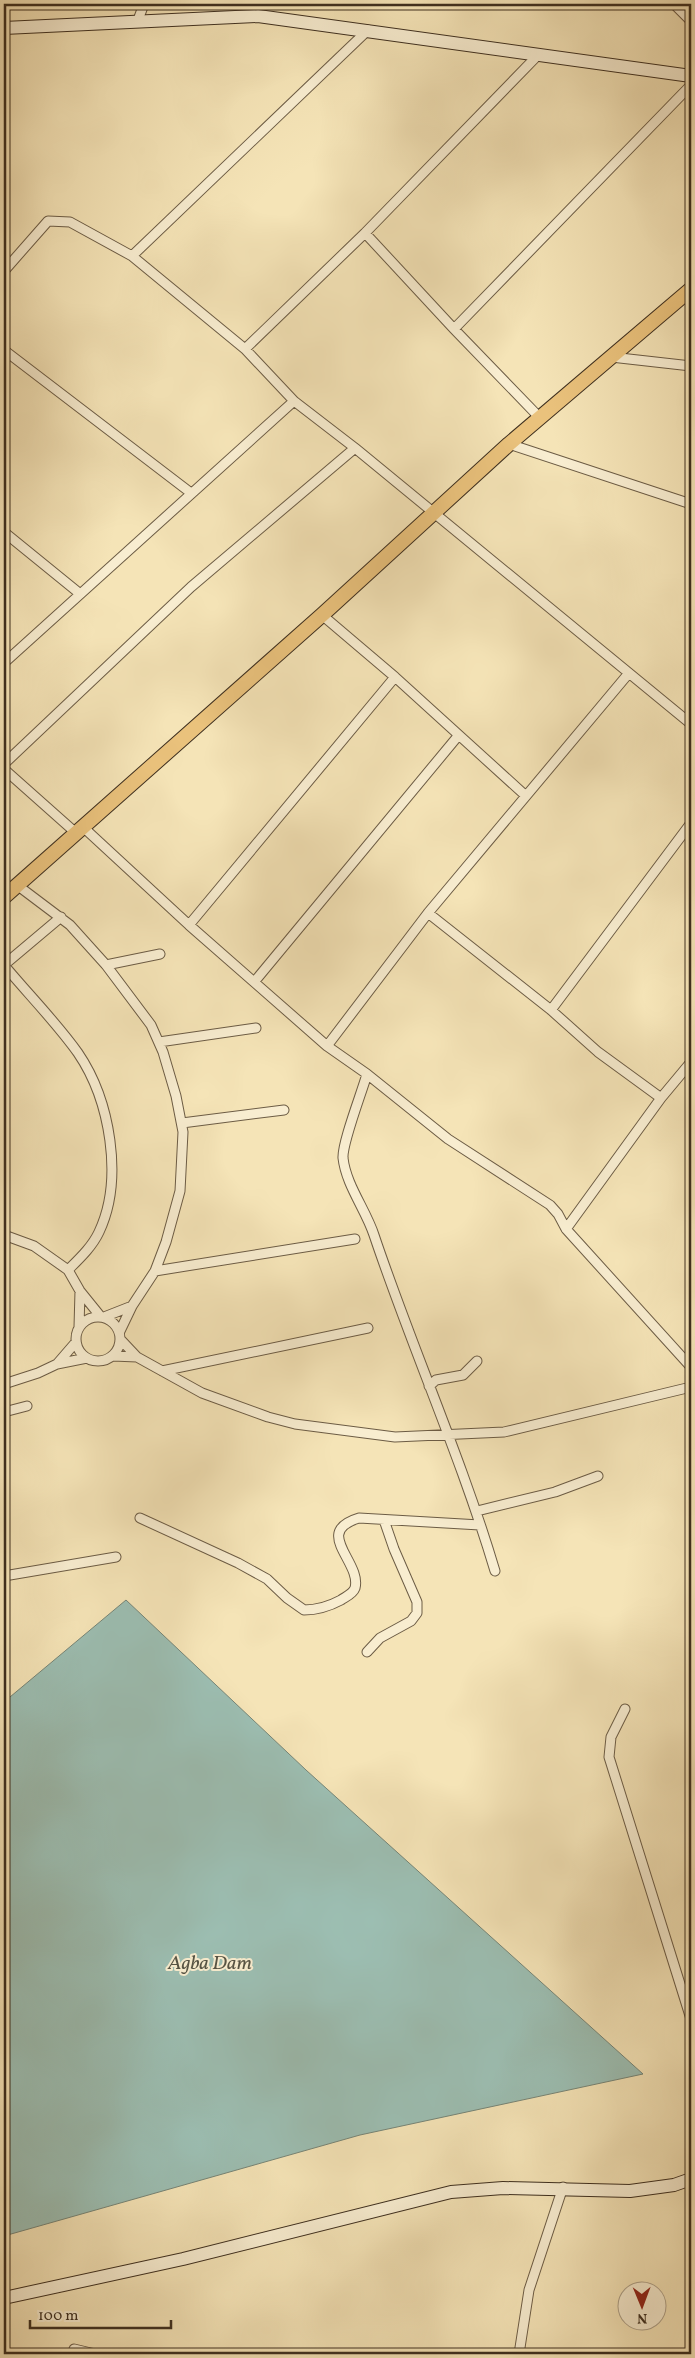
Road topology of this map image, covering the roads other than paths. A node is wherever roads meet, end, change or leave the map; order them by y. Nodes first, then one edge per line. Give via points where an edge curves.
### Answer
1 (144, 4) edge
2 (674, 4) edge
3 (138, 20) junction
4 (691, 21) edge
5 (4, 28) edge
6 (368, 30) junction
7 (539, 54) junction
8 (691, 76) edge
9 (691, 85) edge
10 (365, 233) junction
11 (132, 256) junction
12 (4, 271) edge
13 (691, 289) edge
14 (454, 329) junction
15 (245, 349) junction
16 (4, 350) edge
17 (611, 357) junction
18 (691, 366) edge
19 (294, 401) junction
20 (540, 418) junction
21 (510, 444) junction
22 (355, 448) junction
23 (191, 493) junction
24 (691, 504) edge
25 (435, 513) junction
26 (4, 532) edge
27 (79, 593) junction
28 (322, 615) junction
29 (4, 663) edge
30 (629, 673) junction
31 (395, 677) junction
32 (691, 724) edge
33 (458, 736) junction
34 (4, 764) edge
35 (4, 769) edge
36 (526, 796) junction
37 (691, 823) edge
38 (79, 830) junction
39 (17, 885) junction
40 (4, 897) edge
41 (428, 913) junction
42 (61, 917) junction
43 (189, 925) junction
44 (160, 954) dead end
45 (4, 965) edge
46 (106, 965) junction
47 (254, 982) junction
48 (551, 1010) junction
49 (256, 1028) dead end
50 (159, 1042) junction
51 (327, 1046) junction
52 (691, 1062) edge
53 (367, 1074) junction
54 (661, 1098) junction
55 (284, 1110) dead end
56 (182, 1123) junction
57 (566, 1230) junction
58 (4, 1235) edge
59 (355, 1239) dead end
60 (68, 1270) junction
61 (155, 1271) junction
62 (80, 1291) junction
63 (132, 1306) junction
64 (102, 1317) junction
65 (79, 1327) junction
66 (368, 1328) dead end
67 (120, 1336) junction
68 (76, 1342) junction
69 (113, 1356) junction
70 (137, 1357) junction
71 (87, 1358) junction
72 (477, 1361) dead end
73 (58, 1364) junction
74 (691, 1367) edge
75 (162, 1372) junction
76 (4, 1384) edge
77 (429, 1386) junction
78 (691, 1387) edge
79 (27, 1406) dead end
80 (4, 1412) edge
81 (447, 1436) junction
82 (598, 1476) dead end
83 (477, 1511) junction
84 (140, 1518) dead end
85 (384, 1520) junction
86 (480, 1525) junction
87 (116, 1557) dead end
88 (495, 1571) dead end
89 (4, 1576) edge
90 (367, 1652) dead end
91 (625, 1709) dead end
92 (691, 2019) edge
93 (691, 2179) edge
94 (563, 2188) junction
95 (4, 2298) edge
96 (74, 2349) dead end
97 (95, 2354) edge
98 (519, 2354) edge

1 - 3 street
2 - 4 street
3 - 5 street
3 - 6 street via 258,16
6 - 7 street
6 - 11 street
7 - 8 street
7 - 10 street
9 - 14 street
10 - 14 street
10 - 15 street
11 - 12 street via 70,222 48,221
11 - 15 street
13 - 17 main road
14 - 20 street
15 - 19 street
16 - 23 street
17 - 18 street
17 - 20 main road
19 - 22 street
19 - 23 street
20 - 21 main road
21 - 24 street
21 - 25 main road
22 - 25 street
22 - 34 street via 191,587
23 - 27 street
25 - 28 main road
25 - 30 street
26 - 27 street
27 - 29 street
28 - 31 street
28 - 38 main road
30 - 32 street
30 - 36 street
31 - 33 street
31 - 43 street
33 - 36 street
33 - 47 street
35 - 38 street
36 - 41 street
37 - 48 street
38 - 39 main road
38 - 43 street
39 - 40 main road
39 - 42 street
41 - 48 street
41 - 51 street
42 - 45 street
42 - 46 street
43 - 47 street
44 - 46 street
45 - 60 street via 77,1053 92,1077 113,1156 111,1191 99,1232
46 - 50 street via 151,1025
47 - 51 street
48 - 54 street via 598,1052
49 - 50 street
50 - 56 street
51 - 53 street
52 - 54 street
53 - 57 street via 448,1139 550,1205
53 - 77 street via 344,1151 344,1165 369,1220
54 - 57 street
55 - 56 street
56 - 61 street via 180,1191
57 - 74 street
58 - 60 street via 34,1246
59 - 61 street
60 - 62 street
61 - 63 street
62 - 64 street
62 - 65 street
63 - 64 street
63 - 67 street
64 - 65 street via 86,1320
64 - 67 street via 114,1322
65 - 68 street
66 - 75 street
67 - 69 street
67 - 70 street
68 - 71 street
68 - 73 street
69 - 70 street
69 - 71 street via 103,1361
70 - 75 street
71 - 73 street
72 - 77 street via 463,1375 436,1380
73 - 76 street
75 - 81 street via 202,1393 295,1424 395,1438
77 - 81 street
78 - 81 street via 504,1432
79 - 80 street
81 - 83 street
82 - 83 street via 555,1492
83 - 86 street
84 - 85 street via 267,1579 304,1610 315,1610 340,1600 352,1593 355,1587 338,1536 341,1527 359,1518
85 - 86 street
85 - 90 street via 417,1602 417,1613 411,1621 380,1638
86 - 88 street
87 - 89 street
91 - 92 street via 610,1737 609,1757
93 - 94 street via 674,2185 630,2190
94 - 95 street via 451,2192 183,2259
94 - 98 street via 529,2290
96 - 97 street

